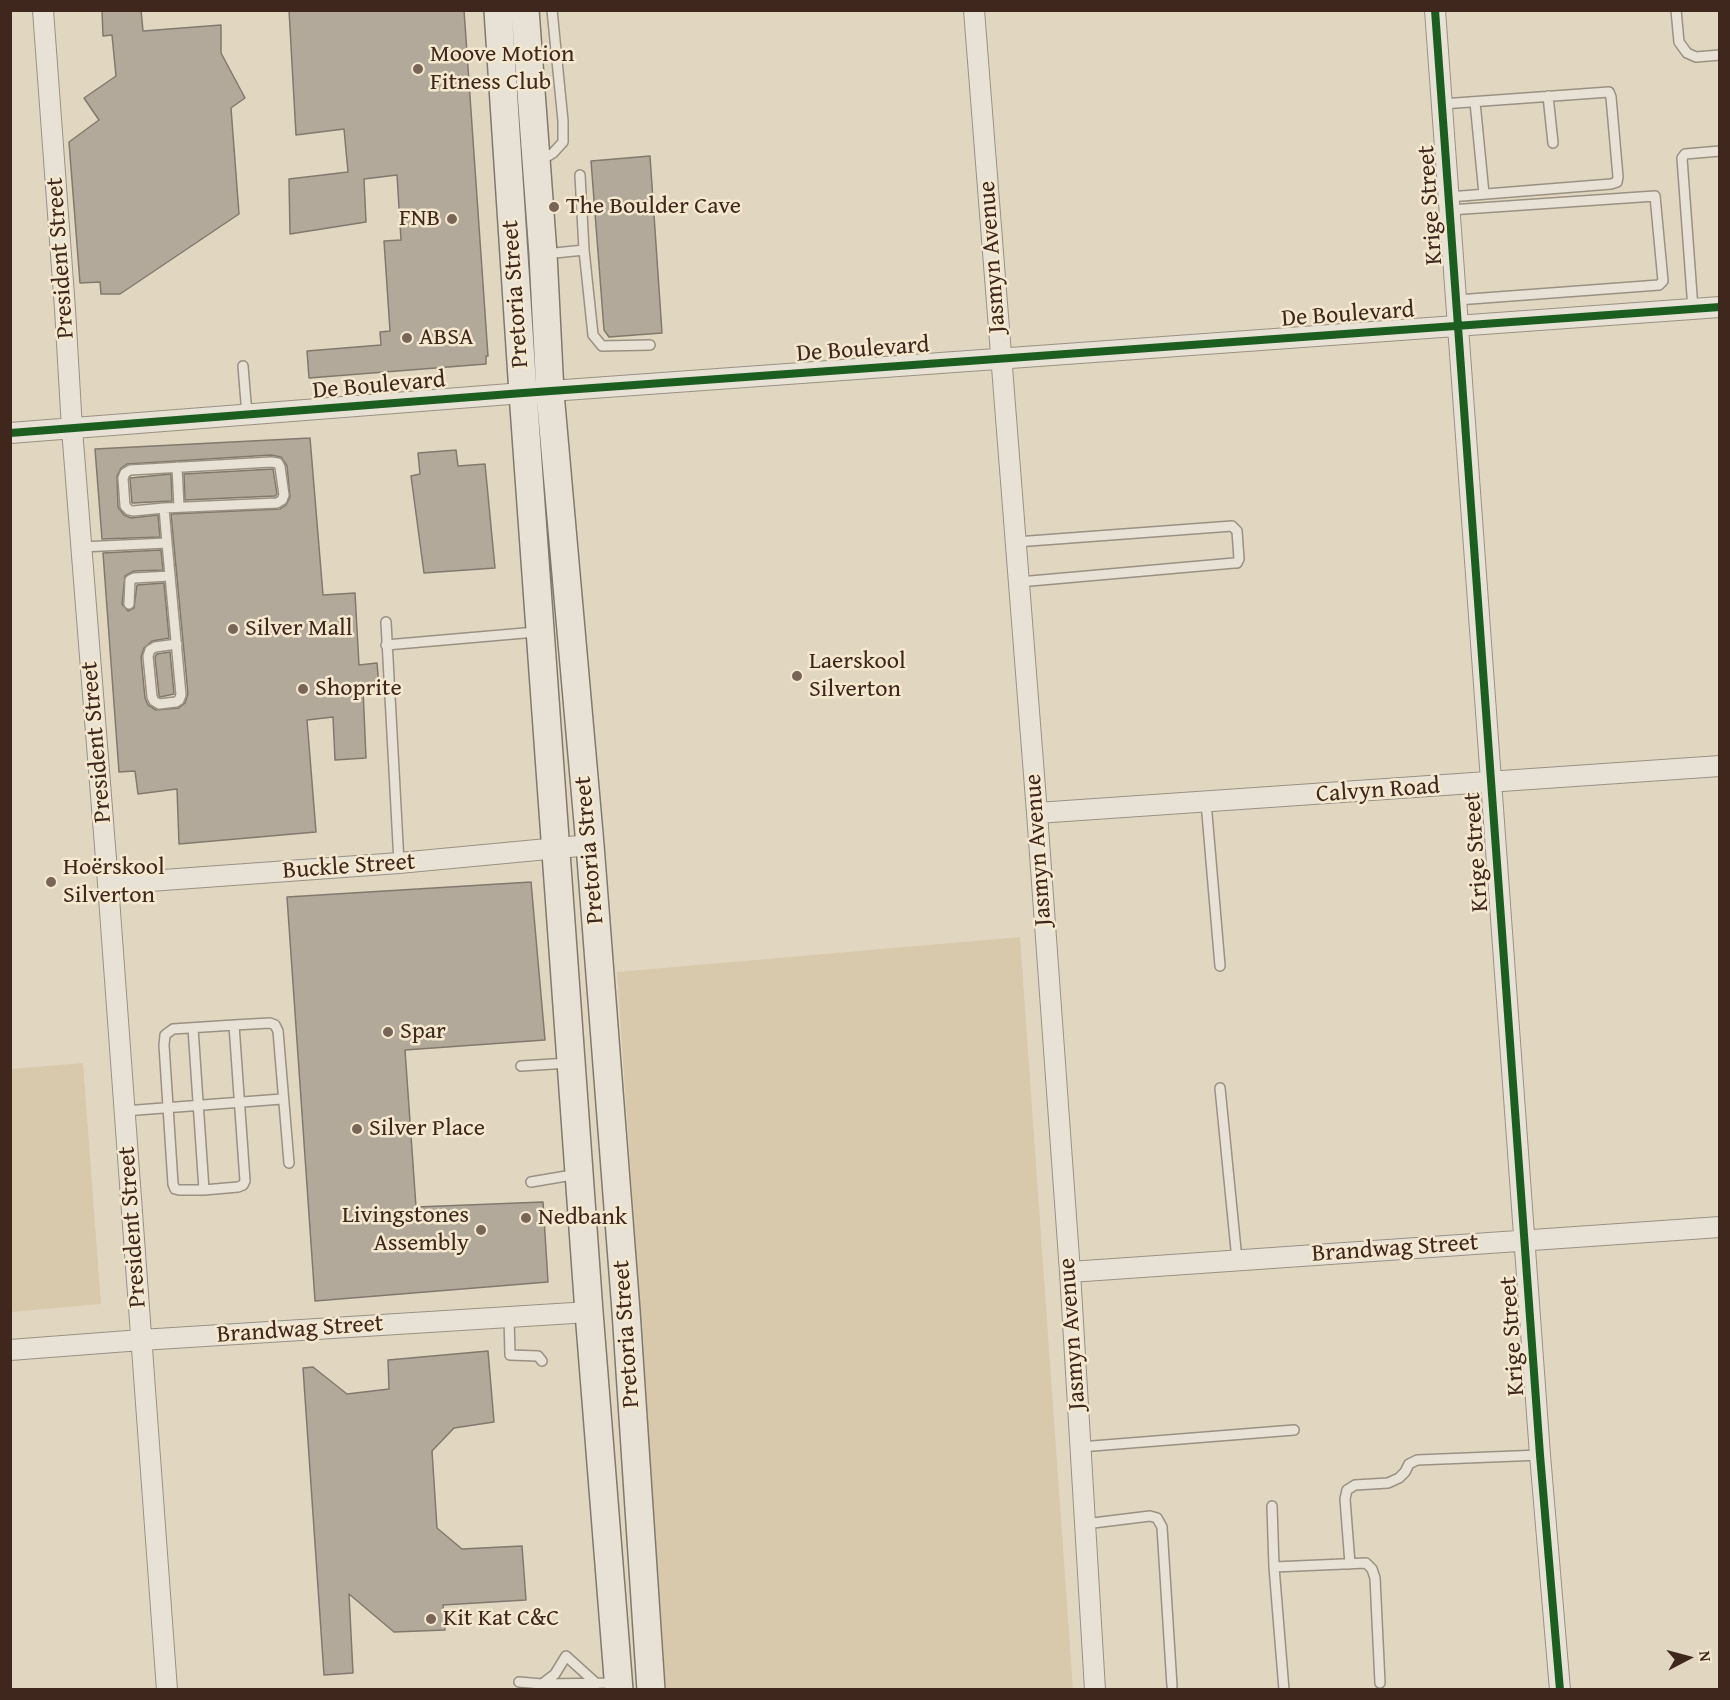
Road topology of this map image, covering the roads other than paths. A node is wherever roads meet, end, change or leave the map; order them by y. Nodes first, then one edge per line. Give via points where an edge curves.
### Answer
1 (43, 10) edge
2 (498, 10) edge
3 (525, 10) edge
4 (552, 10) edge
5 (974, 10) edge
6 (1435, 10) edge
7 (1676, 10) edge
8 (1719, 55) edge
9 (1548, 96) junction
10 (1475, 102) junction
11 (1442, 104) junction
12 (1553, 143) dead end
13 (1719, 151) edge
14 (535, 164) junction
15 (580, 175) dead end
16 (1484, 194) junction
17 (1450, 204) junction
18 (584, 250) junction
19 (543, 254) junction
20 (1457, 300) junction
21 (1719, 307) edge
22 (1693, 309) junction
23 (1459, 326) junction
24 (650, 345) dead end
25 (1001, 359) junction
26 (243, 366) dead end
27 (523, 393) junction
28 (550, 393) junction
29 (247, 416) junction
30 (72, 429) junction
31 (10, 433) edge
32 (177, 467) junction
33 (179, 507) junction
34 (164, 508) junction
35 (1016, 542) junction
36 (167, 543) junction
37 (81, 547) junction
38 (170, 576) junction
39 (1019, 582) junction
40 (129, 604) dead end
41 (386, 622) dead end
42 (541, 632) junction
43 (177, 644) junction
44 (386, 645) junction
45 (1719, 766) edge
46 (1491, 783) junction
47 (1206, 802) junction
48 (1037, 813) junction
49 (590, 845) junction
50 (556, 849) junction
51 (399, 864) junction
52 (108, 884) junction
53 (594, 905) junction
54 (1220, 966) dead end
55 (234, 1025) junction
56 (193, 1028) junction
57 (572, 1062) junction
58 (521, 1066) dead end
59 (1220, 1088) dead end
60 (282, 1099) junction
61 (240, 1102) junction
62 (198, 1105) junction
63 (167, 1108) junction
64 (124, 1111) junction
65 (289, 1163) dead end
66 (580, 1174) junction
67 (531, 1182) dead end
68 (204, 1190) junction
69 (1719, 1227) edge
70 (1526, 1240) junction
71 (1237, 1260) junction
72 (1070, 1272) junction
73 (589, 1312) junction
74 (509, 1316) junction
75 (141, 1340) junction
76 (10, 1350) edge
77 (542, 1361) dead end
78 (1294, 1430) dead end
79 (1080, 1447) junction
80 (1540, 1455) junction
81 (1272, 1506) dead end
82 (1085, 1524) junction
83 (1350, 1564) junction
84 (1274, 1567) junction
85 (519, 1682) dead end
86 (1380, 1683) dead end
87 (542, 1684) junction
88 (611, 1686) edge
89 (1172, 1686) dead end
90 (167, 1689) edge
91 (651, 1689) edge
92 (1095, 1689) edge
93 (1284, 1689) edge
94 (1560, 1689) edge

1 - 30 street, President Street
2 - 27 main road, Pretoria Street
3 - 14 main road, Pretoria Street
4 - 14 lane via 562,142
5 - 25 street, Jasmyn Avenue
6 - 11 street, Krige Street
7 - 8 lane via 1679,42 1687,53 1696,57
9 - 10 lane
9 - 12 lane
9 - 16 lane via 1609,92 1617,182
10 - 11 lane
10 - 16 lane
11 - 17 street, Krige Street
13 - 22 lane via 1685,154 1682,158
14 - 19 main road, Pretoria Street
15 - 18 lane
16 - 17 lane
17 - 20 street, Krige Street
17 - 20 lane via 1655,196 1663,281 1659,285
18 - 19 lane
18 - 24 lane via 593,335 602,346
19 - 28 main road, Pretoria Street
20 - 23 street, Krige Street
21 - 22 street, De Boulevard
22 - 23 street, De Boulevard
23 - 25 street, De Boulevard
23 - 46 street, Krige Street
25 - 28 street, De Boulevard
25 - 35 street, Jasmyn Avenue
26 - 29 lane
27 - 28 street, De Boulevard
27 - 29 street, De Boulevard
27 - 42 main road, Pretoria Street
28 - 49 main road, Pretoria Street
29 - 30 street, De Boulevard
30 - 31 street, De Boulevard
30 - 37 street, President Street
32 - 33 lane
32 - 33 lane via 278,463 284,495 277,503
32 - 34 lane via 130,470 123,478 125,506 129,510
33 - 34 lane
34 - 36 lane
35 - 39 street, Jasmyn Avenue
35 - 39 lane via 1232,526 1237,531 1239,559 1234,563
36 - 37 lane
36 - 38 lane
37 - 52 street, President Street
38 - 40 lane via 130,580
38 - 43 lane
39 - 48 street, Jasmyn Avenue
41 - 44 lane
42 - 44 lane
42 - 50 main road, Pretoria Street
43 - 43 lane via 181,695 176,702 159,704 152,697 148,656 155,647
44 - 51 lane
45 - 46 street, Calvyn Road
46 - 47 street, Calvyn Road
46 - 70 street, Krige Street
47 - 48 street, Calvyn Road
47 - 54 lane
48 - 72 street, Jasmyn Avenue
49 - 50 street, Buckle Street
49 - 53 main road, Pretoria Street
50 - 51 street, Buckle Street
50 - 57 main road, Pretoria Street
51 - 52 street, Buckle Street
52 - 64 street, President Street
53 - 66 main road via 580,936 592,1151 587,1168
53 - 91 main road, Pretoria Street
55 - 56 lane
55 - 60 lane via 270,1023 278,1030
55 - 61 lane
56 - 62 lane
56 - 63 lane via 173,1029 165,1035
57 - 58 lane
57 - 66 main road, Pretoria Street
59 - 71 lane
60 - 61 lane
60 - 65 lane
61 - 62 lane
61 - 68 lane via 245,1181 238,1187
62 - 63 lane
62 - 68 lane
63 - 64 lane
63 - 68 lane via 175,1189
64 - 75 street, President Street
66 - 67 lane
66 - 73 main road, Pretoria Street
69 - 70 street, Brandwag Street
70 - 71 street, Brandwag Street
70 - 80 street, Krige Street
71 - 72 street, Brandwag Street
72 - 79 street, Jasmyn Avenue
73 - 74 street, Brandwag Street
73 - 88 main road, Pretoria Street
74 - 75 street, Brandwag Street
74 - 77 lane via 510,1355 538,1356
75 - 76 street, Brandwag Street
75 - 90 street, President Street
78 - 79 lane
79 - 82 street, Jasmyn Avenue
80 - 83 lane via 1417,1460 1389,1483 1355,1485 1347,1490 1345,1499
80 - 94 street, Krige Street
81 - 84 lane
82 - 89 lane via 1150,1516 1157,1518 1162,1527
82 - 92 street, Jasmyn Avenue
83 - 84 lane
83 - 86 lane via 1366,1563 1375,1578
84 - 93 lane
85 - 87 lane
87 - 88 lane
87 - 88 lane via 555,1674 566,1656

